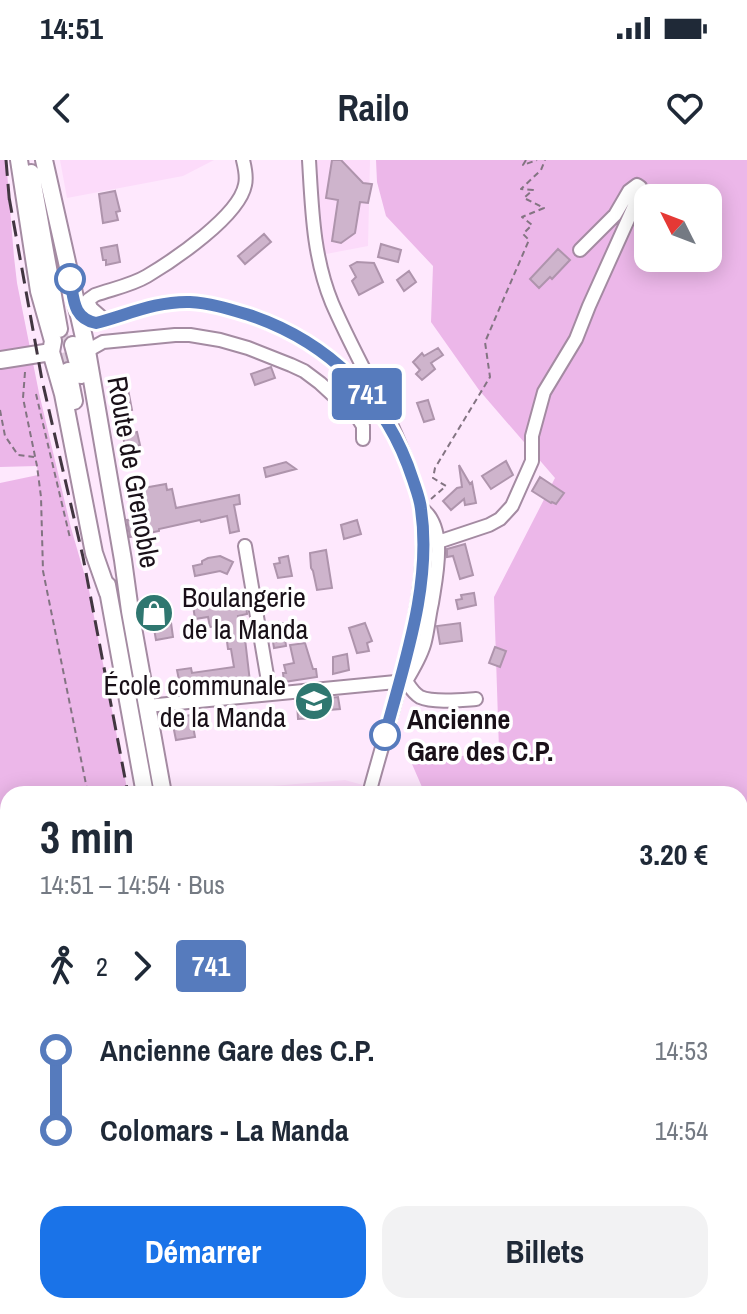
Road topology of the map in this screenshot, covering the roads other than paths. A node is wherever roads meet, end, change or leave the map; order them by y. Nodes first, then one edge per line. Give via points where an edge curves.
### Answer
1 (19, 160) edge
2 (29, 160) edge
3 (44, 160) edge
4 (243, 160) edge
5 (309, 160) edge
6 (61, 237) junction
7 (580, 250) dead end
8 (78, 313) junction
9 (106, 321) junction
10 (66, 343) junction
11 (360, 359) junction
12 (0, 360) edge
13 (68, 371) tunnel mouth
14 (347, 373) junction
15 (397, 437) junction
16 (363, 439) dead end
17 (421, 508) junction
18 (438, 542) junction
19 (245, 546) dead end
20 (108, 593) junction
21 (403, 681) junction
22 (270, 693) junction
23 (476, 699) dead end
24 (147, 706) junction
25 (144, 786) edge
26 (162, 786) edge
27 (371, 786) edge

1 - 10 main road via 39,291
2 - 10 main road
3 - 6 main road, Route de Grenoble
4 - 9 street via 243,191 217,225 146,277 88,300
5 - 11 street via 320,267
6 - 8 main road, Route de Grenoble
6 - 10 main road
7 - 18 street via 615,215 629,191 640,187 576,339 544,392 532,436 532,461 512,506 489,525
8 - 9 street via 89,322
8 - 10 main road, Route de Grenoble
9 - 10 street
9 - 14 street via 157,305 215,305 289,331
10 - 12 main road via 22,361
10 - 16 street via 190,335 248,348 320,383 358,418
10 - 20 main road via 63,394 94,553
10 - 24 main road, Route de Grenoble via 80,366
11 - 14 street
11 - 15 street
13 - 20 main road, Route de Grenoble
14 - 15 street
15 - 17 street
17 - 18 street via 433,520
17 - 21 street via 421,574
18 - 21 street via 425,644
19 - 22 street
20 - 25 main road, Route de Grenoble
21 - 22 street
21 - 23 street via 423,698
21 - 27 street
22 - 24 street
24 - 26 main road, Route de Grenoble

